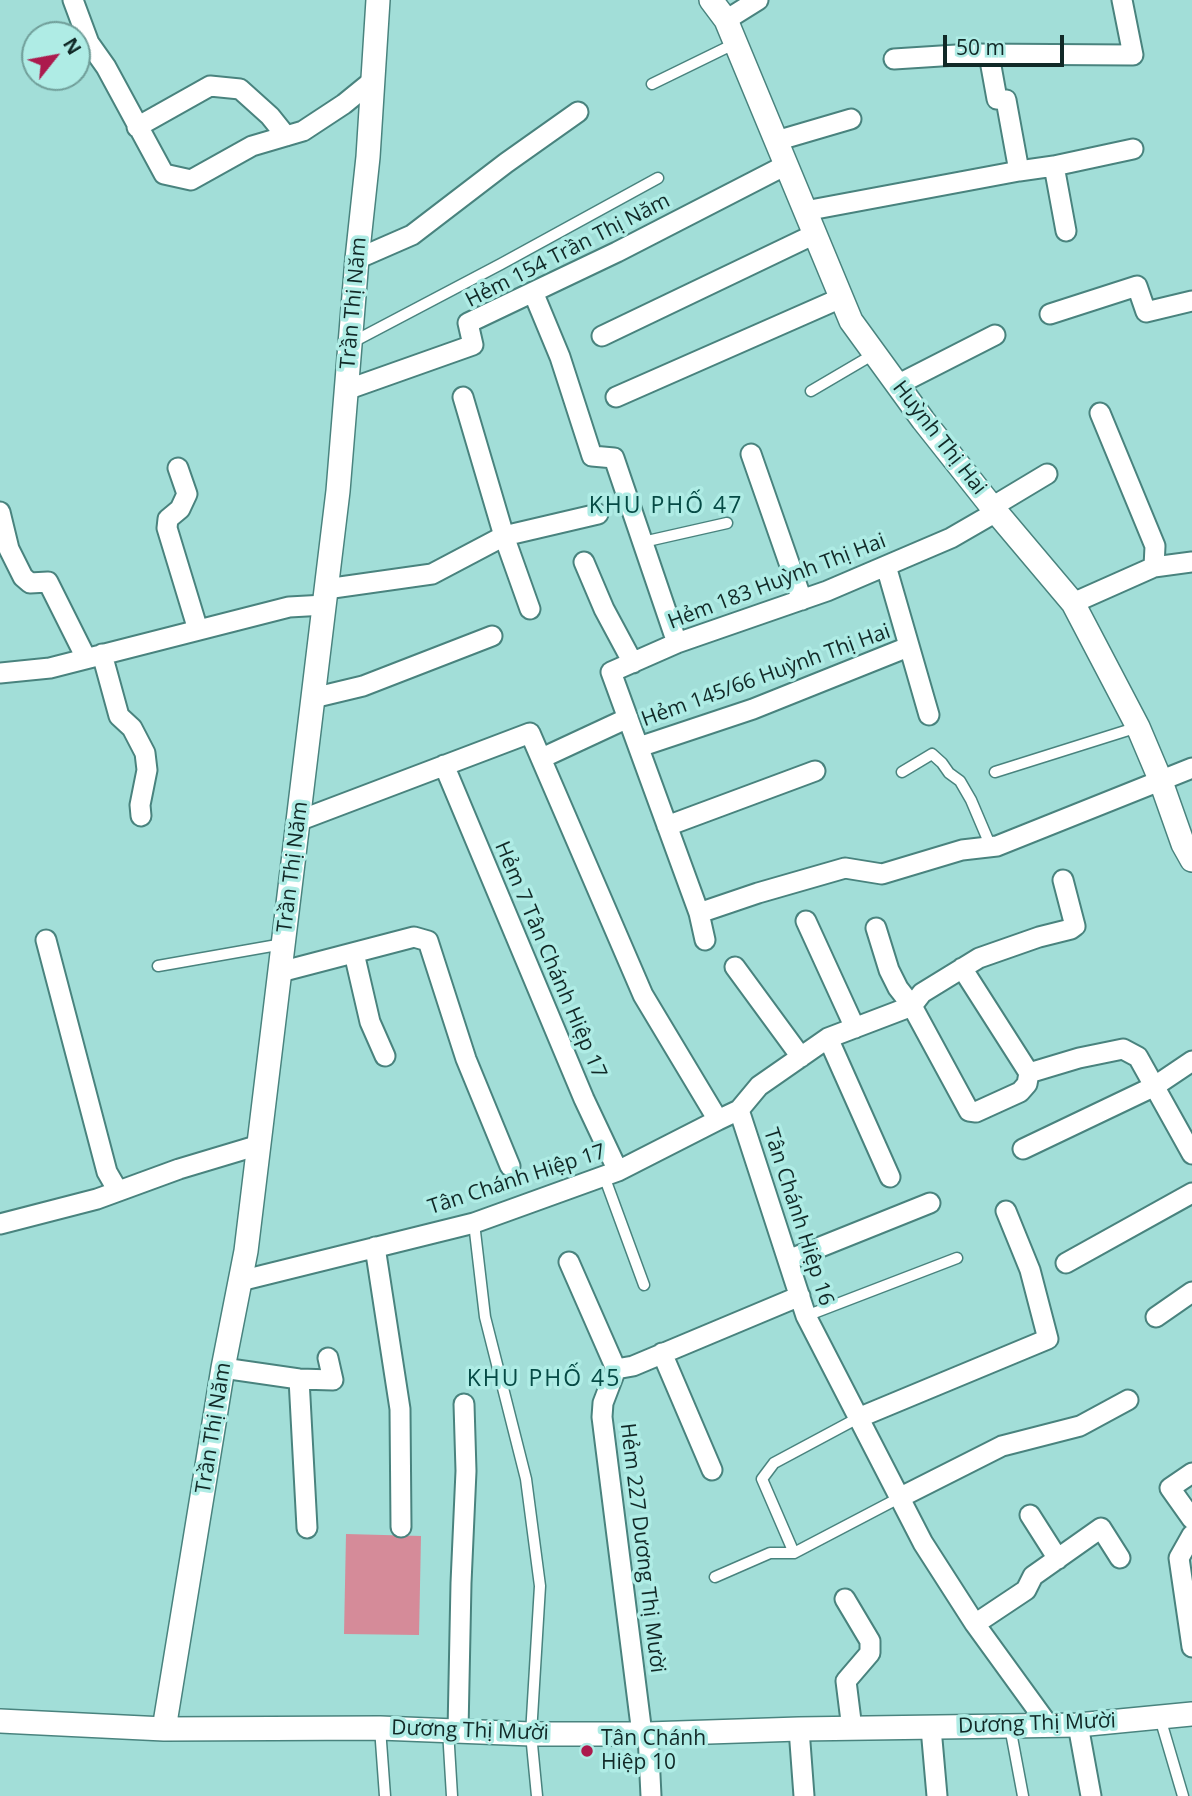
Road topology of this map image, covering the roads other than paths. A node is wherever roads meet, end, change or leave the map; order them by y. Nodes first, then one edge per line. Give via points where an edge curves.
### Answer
1 (73, 0) edge
2 (378, 0) edge
3 (711, 0) edge
4 (758, 0) edge
5 (1122, 0) edge
6 (726, 20) junction
7 (736, 43) junction
8 (989, 55) junction
9 (894, 59) dead end
10 (371, 82) junction
11 (652, 84) dead end
12 (578, 112) dead end
13 (851, 119) dead end
14 (137, 127) junction
15 (286, 136) junction
16 (776, 141) junction
17 (1133, 149) dead end
18 (786, 165) junction
19 (1054, 166) junction
20 (1019, 171) junction
21 (659, 178) dead end
22 (805, 211) junction
23 (1066, 231) dead end
24 (815, 234) junction
25 (357, 259) junction
26 (533, 292) junction
27 (841, 298) junction
28 (1192, 301) edge
29 (1051, 314) dead end
30 (995, 335) dead end
31 (601, 336) dead end
32 (350, 343) junction
33 (874, 354) junction
34 (897, 384) junction
35 (346, 390) junction
36 (811, 391) dead end
37 (463, 397) dead end
38 (615, 397) dead end
39 (1100, 413) dead end
40 (751, 454) dead end
41 (178, 468) dead end
42 (1047, 474) dead end
43 (994, 509) junction
44 (0, 512) edge
45 (598, 514) dead end
46 (727, 523) dead end
47 (504, 536) junction
48 (643, 542) junction
49 (584, 562) dead end
50 (1192, 562) edge
51 (886, 566) junction
52 (1154, 567) junction
53 (325, 597) junction
54 (802, 600) junction
55 (1073, 603) junction
56 (530, 609) dead end
57 (198, 630) junction
58 (492, 636) dead end
59 (677, 643) junction
60 (908, 647) junction
61 (94, 656) junction
62 (633, 663) junction
63 (0, 673) edge
64 (313, 698) junction
65 (929, 715) dead end
66 (628, 718) junction
67 (1138, 727) junction
68 (639, 747) junction
69 (542, 758) junction
70 (444, 765) junction
71 (1192, 768) edge
72 (815, 771) dead end
73 (902, 772) dead end
74 (995, 772) dead end
75 (1160, 779) junction
76 (141, 816) dead end
77 (298, 821) junction
78 (667, 826) junction
79 (992, 846) junction
80 (1192, 860) edge
81 (1063, 880) dead end
82 (699, 913) junction
83 (806, 920) dead end
84 (876, 928) dead end
85 (46, 940) dead end
86 (705, 940) dead end
87 (284, 944) junction
88 (354, 953) junction
89 (158, 966) dead end
90 (735, 967) dead end
91 (962, 968) junction
92 (280, 972) junction
93 (912, 1006) junction
94 (855, 1028) junction
95 (828, 1038) junction
96 (385, 1056) dead end
97 (801, 1057) junction
98 (1192, 1061) edge
99 (1029, 1073) junction
100 (1155, 1086) junction
101 (739, 1111) junction
102 (719, 1120) junction
103 (259, 1145) junction
104 (1023, 1149) dead end
105 (1192, 1154) edge
106 (510, 1166) dead end
107 (611, 1174) junction
108 (890, 1177) dead end
109 (118, 1191) junction
110 (1192, 1193) edge
111 (930, 1203) dead end
112 (1006, 1211) dead end
113 (474, 1223) junction
114 (0, 1224) edge
115 (375, 1247) junction
116 (957, 1258) dead end
117 (788, 1260) junction
118 (569, 1262) dead end
119 (1066, 1263) dead end
120 (240, 1281) junction
121 (644, 1285) dead end
122 (1192, 1292) edge
123 (800, 1296) junction
124 (806, 1315) junction
125 (1156, 1317) dead end
126 (662, 1353) junction
127 (328, 1358) dead end
128 (223, 1368) junction
129 (616, 1369) junction
130 (299, 1379) junction
131 (1128, 1400) dead end
132 (464, 1404) dead end
133 (858, 1418) junction
134 (712, 1470) dead end
135 (1192, 1473) edge
136 (899, 1498) junction
137 (1030, 1515) dead end
138 (1192, 1519) edge
139 (401, 1527) dead end
140 (307, 1528) dead end
141 (1192, 1535) edge
142 (794, 1553) junction
143 (1120, 1558) dead end
144 (1058, 1559) junction
145 (715, 1577) dead end
146 (845, 1599) dead end
147 (975, 1624) junction
148 (1192, 1647) edge
149 (1192, 1714) edge
150 (1160, 1717) junction
151 (0, 1721) edge
152 (1049, 1726) junction
153 (1078, 1726) junction
154 (1010, 1727) junction
155 (164, 1728) junction
156 (380, 1728) junction
157 (932, 1728) junction
158 (799, 1729) junction
159 (852, 1729) junction
160 (453, 1731) junction
161 (531, 1734) junction
162 (645, 1734) junction
163 (385, 1796) edge
164 (452, 1796) edge
165 (537, 1796) edge
166 (651, 1796) edge
167 (804, 1796) edge
168 (937, 1796) edge
169 (1023, 1796) edge
170 (1091, 1796) edge
171 (1183, 1796) edge

1 - 14 street via 89,43
2 - 10 street, Trần Thị Năm
3 - 6 street, Huỳnh Thị Hai
4 - 6 street
5 - 8 street via 1133,55
6 - 7 street, Huỳnh Thị Hai
7 - 11 lane
7 - 16 street, Huỳnh Thị Hai
8 - 9 street
8 - 20 street via 997,99 1006,100
10 - 15 street via 303,131
10 - 25 street, Trần Thị Năm
12 - 25 street via 412,235
13 - 16 street
14 - 15 street via 210,86 240,89
14 - 15 street via 164,174 191,180 252,146
16 - 18 street, Huỳnh Thị Hai
17 - 19 street
18 - 22 street, Huỳnh Thị Hai
18 - 26 street, Hẻm 154 Trần Thị Năm
19 - 20 street
19 - 23 street
20 - 22 street
21 - 32 lane
22 - 24 street, Huỳnh Thị Hai
24 - 27 street, Huỳnh Thị Hai
24 - 31 street
25 - 32 street, Trần Thị Năm
26 - 35 street, Hẻm 154 Trần Thị Năm via 468,323 473,345
26 - 48 street via 592,456 614,458
27 - 33 street, Huỳnh Thị Hai
27 - 38 street
28 - 29 street via 1146,312 1137,286
30 - 34 street
32 - 35 street, Trần Thị Năm
33 - 34 street, Huỳnh Thị Hai
33 - 36 lane
34 - 43 street, Huỳnh Thị Hai
35 - 53 street, Trần Thị Năm
37 - 47 street
39 - 52 street via 1154,546
40 - 54 street
41 - 57 street via 187,495 168,519 167,528
42 - 43 street, Hẻm 183 Huỳnh Thị Hai
43 - 51 street, Hẻm 183 Huỳnh Thị Hai via 951,538
43 - 55 street, Huỳnh Thị Hai
44 - 61 street via 9,549 23,577 30,583 48,582
45 - 47 street
46 - 48 lane
47 - 53 street via 432,574
47 - 56 street
48 - 59 street
49 - 62 street
50 - 52 street
51 - 54 street, Hẻm 183 Huỳnh Thị Hai
51 - 60 street
52 - 55 street
53 - 57 street
53 - 64 street, Trần Thị Năm
54 - 59 street, Hẻm 183 Huỳnh Thị Hai
55 - 67 street, Huỳnh Thị Hai
57 - 61 street
58 - 64 street via 363,686
59 - 62 street, Hẻm 183 Huỳnh Thị Hai
60 - 65 street
60 - 68 street, Hẻm 145/66 Huỳnh Thị Hai via 753,709
61 - 63 street via 50,668
61 - 76 street via 119,716 132,728 145,754
62 - 66 street, Hẻm 183 Huỳnh Thị Hai via 611,672
64 - 77 street, Trần Thị Năm
66 - 68 street
66 - 69 street
67 - 74 lane
67 - 75 street, Huỳnh Thị Hai
68 - 78 street
69 - 70 street via 530,733
69 - 102 street via 643,995
70 - 77 street
70 - 107 street, Hẻm 7 Tân Chánh Hiệp 17
71 - 75 street
72 - 78 street
73 - 79 lane via 932,754 960,780
75 - 79 street
75 - 80 street, Huỳnh Thị Hai
77 - 87 street, Trần Thị Năm
78 - 82 street
79 - 82 street via 962,850 882,874 845,868
81 - 91 street via 1075,926
82 - 86 street
83 - 94 street
84 - 93 street via 888,970
85 - 109 street via 107,1171
87 - 89 lane
87 - 92 street, Trần Thị Năm
88 - 92 street
88 - 96 street via 370,1021
88 - 106 street via 414,937 428,941 466,1059
90 - 97 street
91 - 93 street via 922,993
91 - 99 street
92 - 103 street, Trần Thị Năm
93 - 94 street
93 - 99 street via 969,1111 1020,1092
94 - 95 street
95 - 97 street
95 - 108 street
97 - 101 street via 759,1086
98 - 100 street
99 - 100 street via 1123,1049 1138,1058
100 - 104 street
100 - 105 street
101 - 102 street, Tân Chánh Hiệp 16
101 - 117 street, Tân Chánh Hiệp 16
102 - 107 street, Tân Chánh Hiệp 17
103 - 109 street
103 - 120 street, Trần Thị Năm
107 - 113 street, Tân Chánh Hiệp 17
107 - 121 lane
109 - 114 street
110 - 119 street
111 - 117 street
112 - 133 street via 1030,1270 1048,1339
113 - 115 street, Tân Chánh Hiệp 17
113 - 161 lane via 485,1317 526,1479 541,1586
115 - 120 street, Tân Chánh Hiệp 17
115 - 139 street via 400,1409
116 - 124 lane
117 - 123 street, Tân Chánh Hiệp 16
118 - 129 street
120 - 128 street, Trần Thị Năm
122 - 125 street
123 - 124 street, Tân Chánh Hiệp 16
123 - 126 street
124 - 133 street, Tân Chánh Hiệp 16
126 - 129 street
126 - 134 street
127 - 130 street via 333,1380
128 - 130 street
128 - 155 street, Trần Thị Năm
129 - 162 street, Hẻm 227 Dương Thị Mười via 602,1417
130 - 140 street
131 - 136 street via 1080,1426 1002,1446
132 - 160 street via 466,1471
133 - 136 street, Tân Chánh Hiệp 16
133 - 142 lane via 774,1463 762,1479
135 - 138 street via 1170,1488
136 - 142 lane
136 - 147 street, Tân Chánh Hiệp 16
137 - 144 street
141 - 148 street via 1179,1558
142 - 145 lane via 770,1553
143 - 144 street via 1101,1528
144 - 147 street via 1034,1576 1026,1590
146 - 159 street via 870,1641 870,1653 846,1681
147 - 152 street, Tân Chánh Hiệp 16
149 - 150 street, Dương Thị Mười
150 - 153 street, Dương Thị Mười
150 - 171 lane
151 - 155 street, Dương Thị Mười
152 - 153 street, Dương Thị Mười
152 - 154 street, Dương Thị Mười
153 - 170 street
154 - 157 street, Dương Thị Mười
154 - 169 lane
155 - 156 street, Dương Thị Mười
156 - 160 street, Dương Thị Mười
156 - 163 lane
157 - 159 street, Dương Thị Mười
157 - 168 street
158 - 159 street, Dương Thị Mười
158 - 162 street, Dương Thị Mười
158 - 167 street
160 - 161 street, Dương Thị Mười
160 - 164 lane
161 - 162 street, Dương Thị Mười
161 - 165 lane
162 - 166 street, Hẻm 227 Dương Thị Mười

